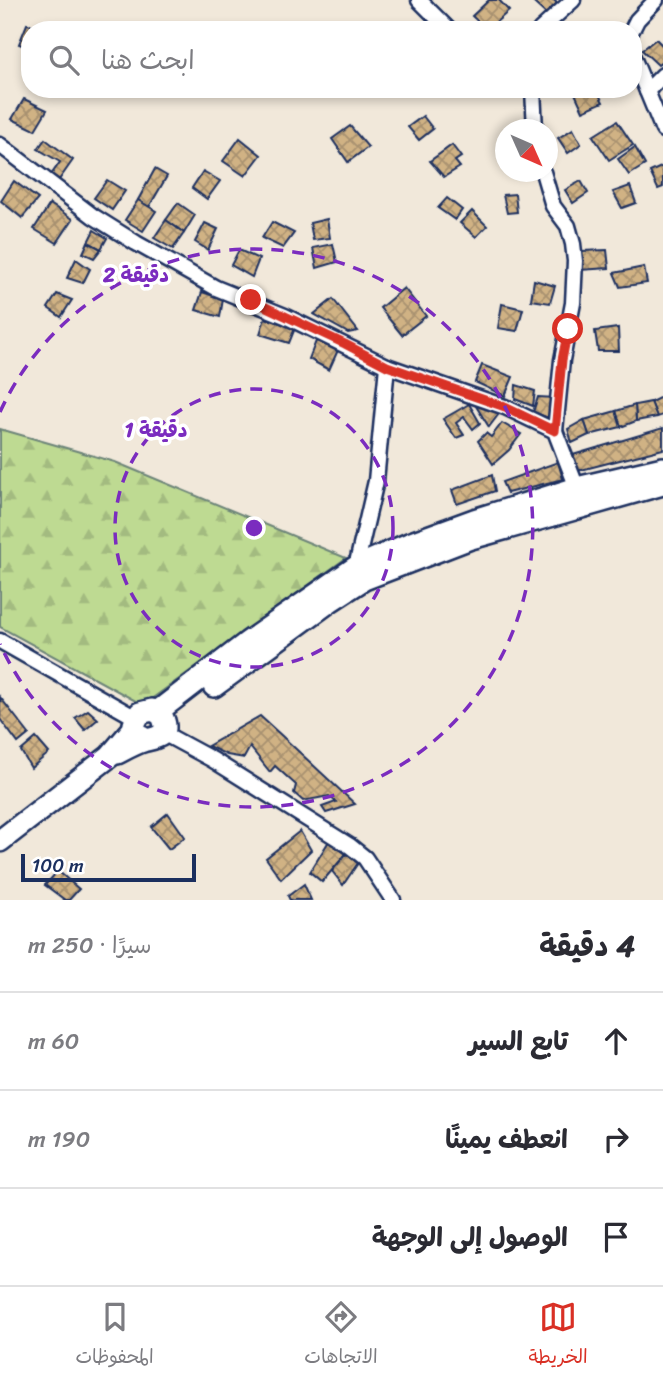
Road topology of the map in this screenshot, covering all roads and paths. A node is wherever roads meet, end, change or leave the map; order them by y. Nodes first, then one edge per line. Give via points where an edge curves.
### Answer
1 (419, 0) edge
2 (656, 0) edge
3 (569, 1) edge
4 (440, 21) edge
5 (549, 21) edge
6 (636, 21) edge
7 (663, 75) edge
8 (642, 79) edge
9 (647, 91) junction
10 (533, 98) edge
11 (534, 119) edge
12 (663, 130) edge
13 (0, 145) edge
14 (546, 182) edge
15 (387, 366) junction
16 (555, 431) junction
17 (663, 468) edge
18 (663, 484) edge
19 (577, 488) junction
20 (356, 567) junction
21 (0, 641) edge
22 (150, 725) junction
23 (0, 841) edge
24 (393, 900) edge

1 - 4 street
2 - 6 street
3 - 5 street
7 - 9 street
8 - 9 street
9 - 12 street
10 - 11 street
13 - 15 street via 84,210 166,260 216,288
14 - 16 street via 553,206 568,226 575,261
15 - 16 street via 505,407
15 - 20 street via 376,481
16 - 19 street
17 - 19 highway
18 - 22 highway via 468,539 364,579
19 - 20 highway via 461,525
20 - 22 highway via 248,642
21 - 22 street
22 - 23 highway
22 - 24 street via 350,846 365,859

